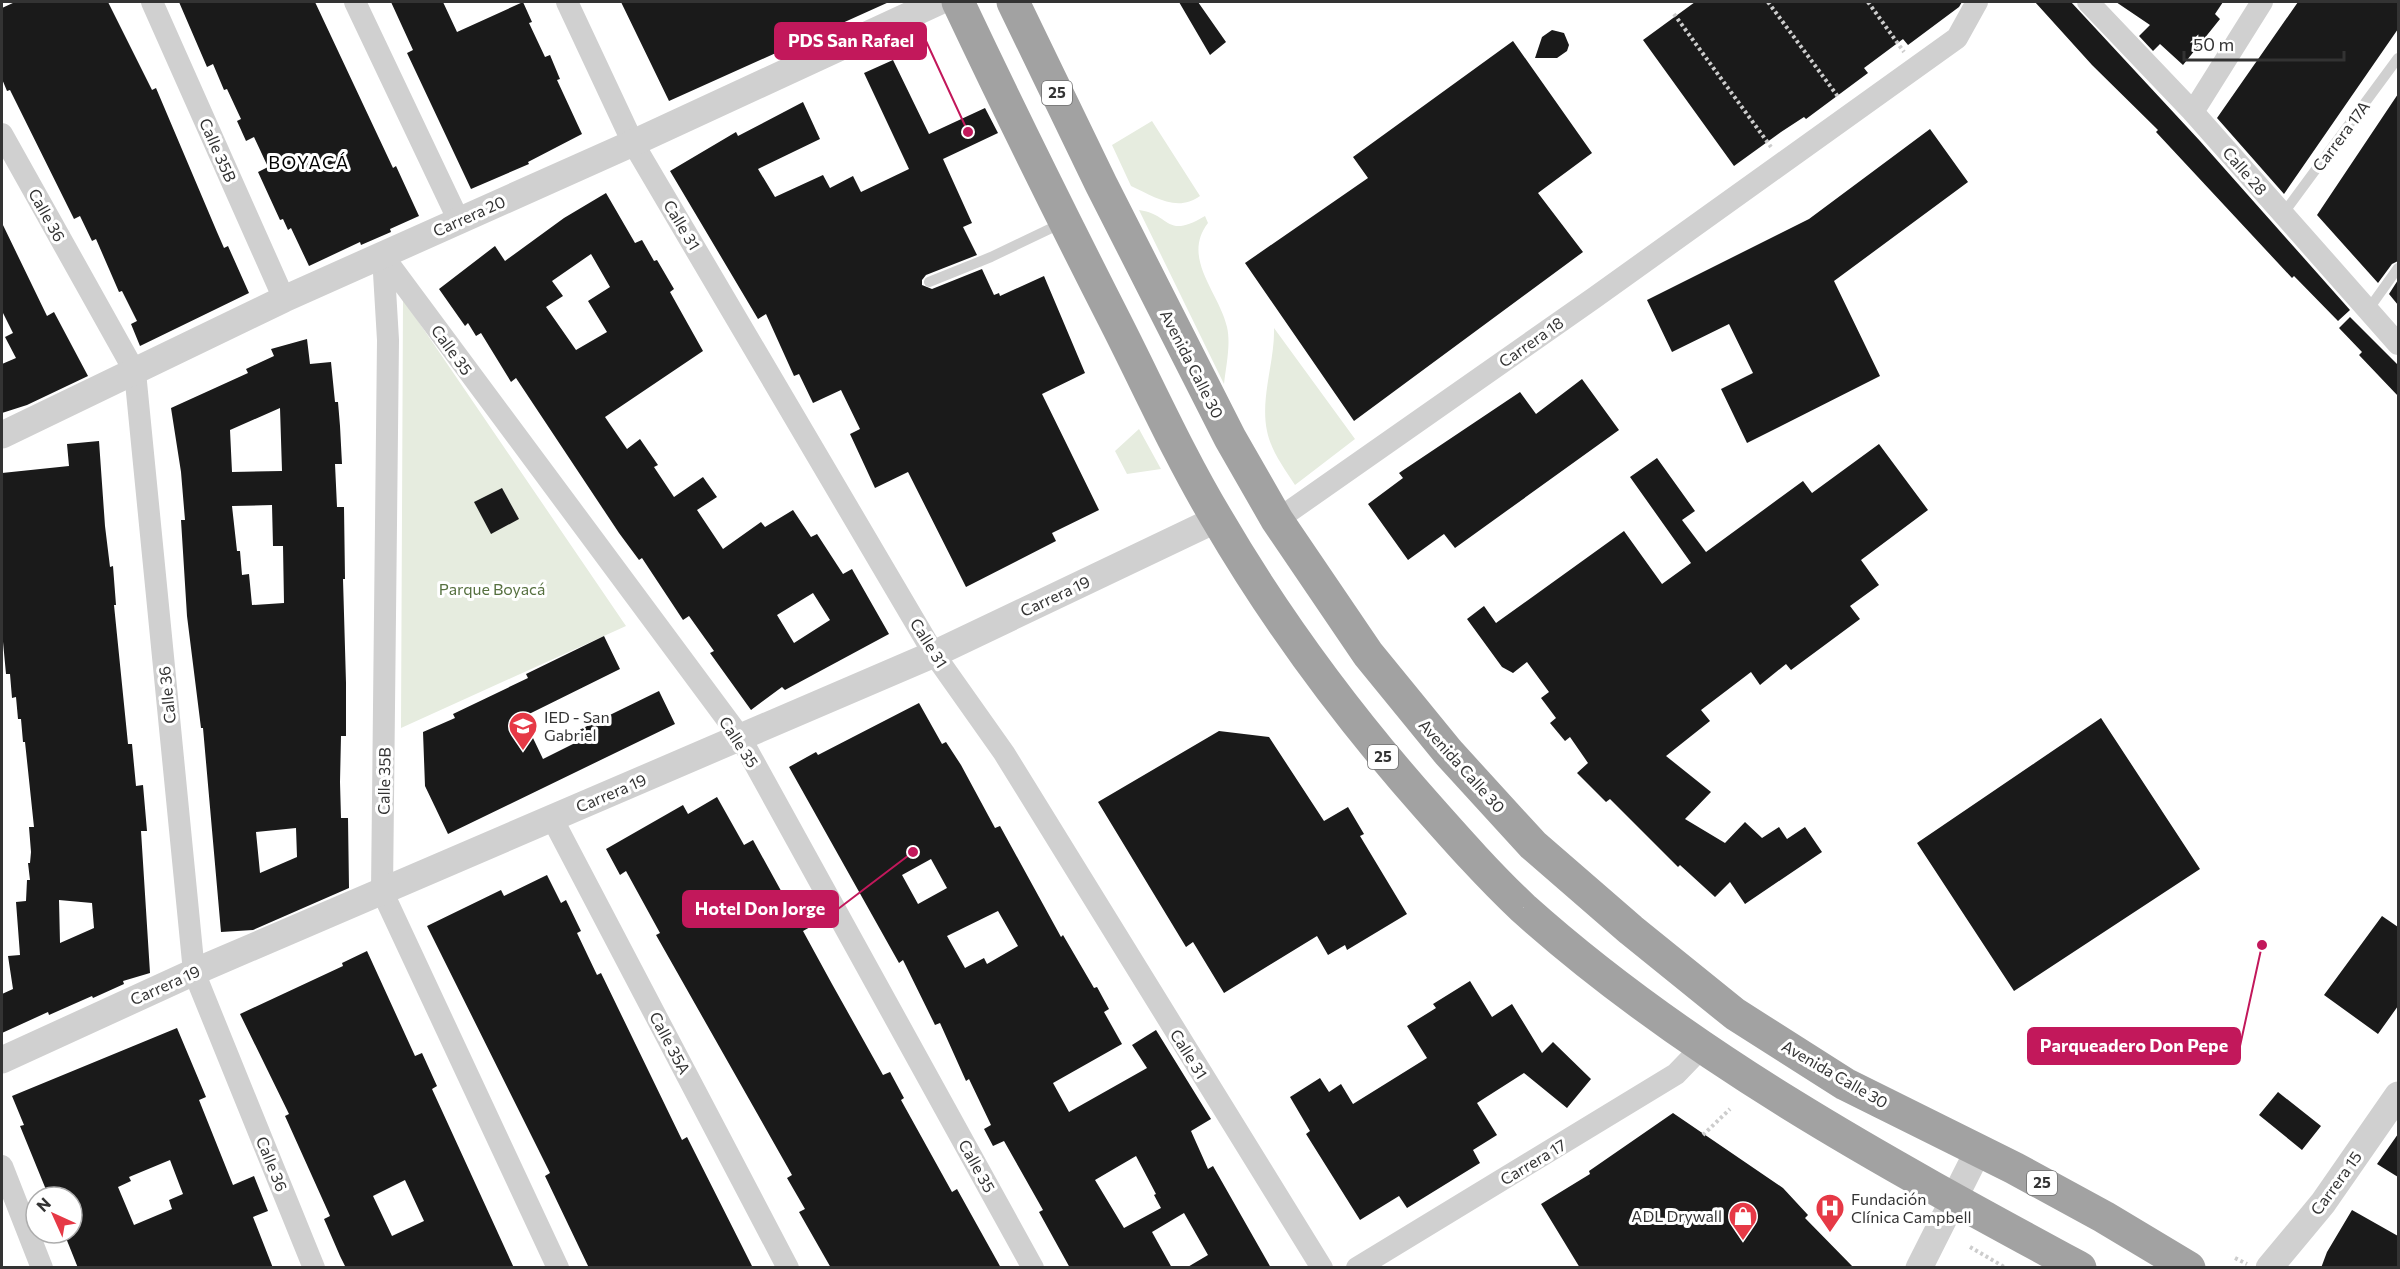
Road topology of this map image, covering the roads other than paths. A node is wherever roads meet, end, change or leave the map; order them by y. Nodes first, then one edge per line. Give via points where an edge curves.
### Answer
1 (153, 2) edge
2 (355, 2) edge
3 (567, 2) edge
4 (938, 2) edge
5 (958, 2) edge
6 (1013, 2) edge
7 (1977, 2) edge
8 (2088, 2) edge
9 (2262, 2) edge
10 (2398, 58) edge
11 (2193, 112) junction
12 (2, 134) edge
13 (633, 143) junction
14 (2283, 214) junction
15 (458, 219) junction
16 (1064, 222) junction
17 (383, 256) junction
18 (2398, 268) edge
19 (930, 282) dead end
20 (284, 299) junction
21 (2368, 310) junction
22 (2398, 344) edge
23 (135, 372) junction
24 (2, 435) edge
25 (1217, 519) junction
26 (1277, 520) junction
27 (934, 654) junction
28 (740, 737) junction
29 (552, 818) junction
30 (382, 891) junction
31 (194, 972) junction
32 (1702, 1047) junction
33 (2, 1060) edge
34 (2398, 1095) edge
35 (1978, 1151) junction
36 (2, 1166) edge
37 (1953, 1197) junction
38 (1366, 1266) edge
39 (42, 1268) edge
40 (314, 1268) edge
41 (558, 1268) edge
42 (788, 1268) edge
43 (1033, 1268) edge
44 (1322, 1268) edge
45 (1919, 1268) edge
46 (2080, 1268) edge
47 (2189, 1268) edge
48 (2269, 1268) edge

1 - 20 street, Calle 35B
2 - 15 street
3 - 13 street, Calle 31
4 - 13 street, Carrera 20
5 - 16 highway, 25
6 - 26 highway, Avenida Calle 30 / 25 via 1154,290
7 - 26 street, Carrera 18 via 1957,38
8 - 11 street, Calle 28
9 - 11 street
10 - 14 lane, Carrera 17A
11 - 14 street, Calle 28
12 - 23 street, Calle 36
13 - 15 street, Carrera 20
13 - 27 street, Calle 31
14 - 21 street, Calle 28
15 - 17 street, Carrera 20
16 - 19 lane
16 - 25 highway, 25
17 - 20 street, Carrera 20
17 - 28 street, Calle 35
17 - 30 street, Calle 35B via 388,340
18 - 21 lane
20 - 23 street, Carrera 20
21 - 22 street, Calle 28
23 - 24 street, Carrera 20
23 - 31 street, Calle 36
25 - 27 street, Carrera 19
25 - 32 highway, 25 via 1312,665 1383,756 1464,849 1522,906 1593,966
26 - 35 highway, Avenida Calle 30 / 25 via 1374,662 1448,752 1533,845 1735,1014 1845,1083
27 - 28 street, Carrera 19
27 - 44 street, Calle 31 via 1004,753
28 - 29 street, Carrera 19
28 - 43 street, Calle 35
29 - 30 street, Carrera 19
29 - 42 street, Calle 35A
30 - 31 street, Carrera 19
30 - 41 street, Calle 35B
31 - 33 street, Carrera 19
31 - 40 street, Calle 36
32 - 37 highway, 25
32 - 38 street, Carrera 17 via 1676,1074
34 - 48 street, Carrera 15 via 2323,1203
35 - 37 street
35 - 47 highway, Avenida Calle 30 / 25 via 2104,1217
36 - 39 street
37 - 45 street
37 - 46 highway, 25

